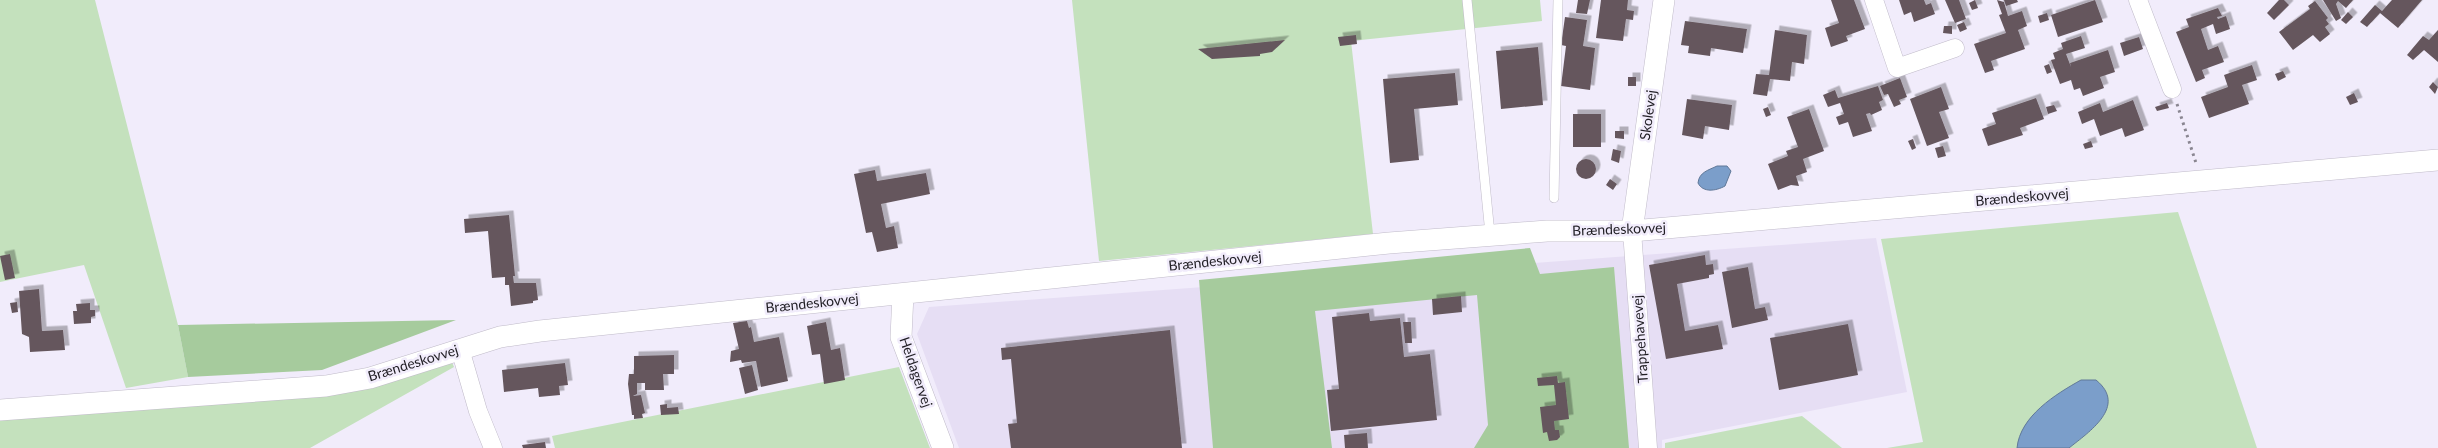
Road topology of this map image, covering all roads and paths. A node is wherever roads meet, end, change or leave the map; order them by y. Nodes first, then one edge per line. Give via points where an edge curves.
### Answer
1 (1467, 0) edge
2 (1558, 0) edge
3 (1664, 0) edge
4 (1874, 0) edge
5 (2138, 0) edge
6 (1954, 48) dead end
7 (2172, 89) joint
8 (2438, 160) edge
9 (2196, 163) dead end
10 (1554, 198) dead end
11 (1632, 231) junction
12 (1490, 234) junction
13 (903, 294) junction
14 (460, 350) junction
15 (0, 410) edge
16 (493, 448) edge
17 (943, 448) edge
18 (1648, 448) edge

1 - 12 lane
2 - 10 lane
3 - 11 street, Skolevej
4 - 6 street via 1897,68
5 - 7 street
7 - 9 path
8 - 11 street, Brændeskovvej
11 - 12 street, Brændeskovvej
11 - 18 street, Trappehavevej
12 - 13 street, Brændeskovvej
13 - 14 street, Brændeskovvej via 540,331 500,337
13 - 17 street, Heldagervej via 902,337
14 - 15 street, Brændeskovvej via 370,378 326,386
14 - 16 street via 478,412

